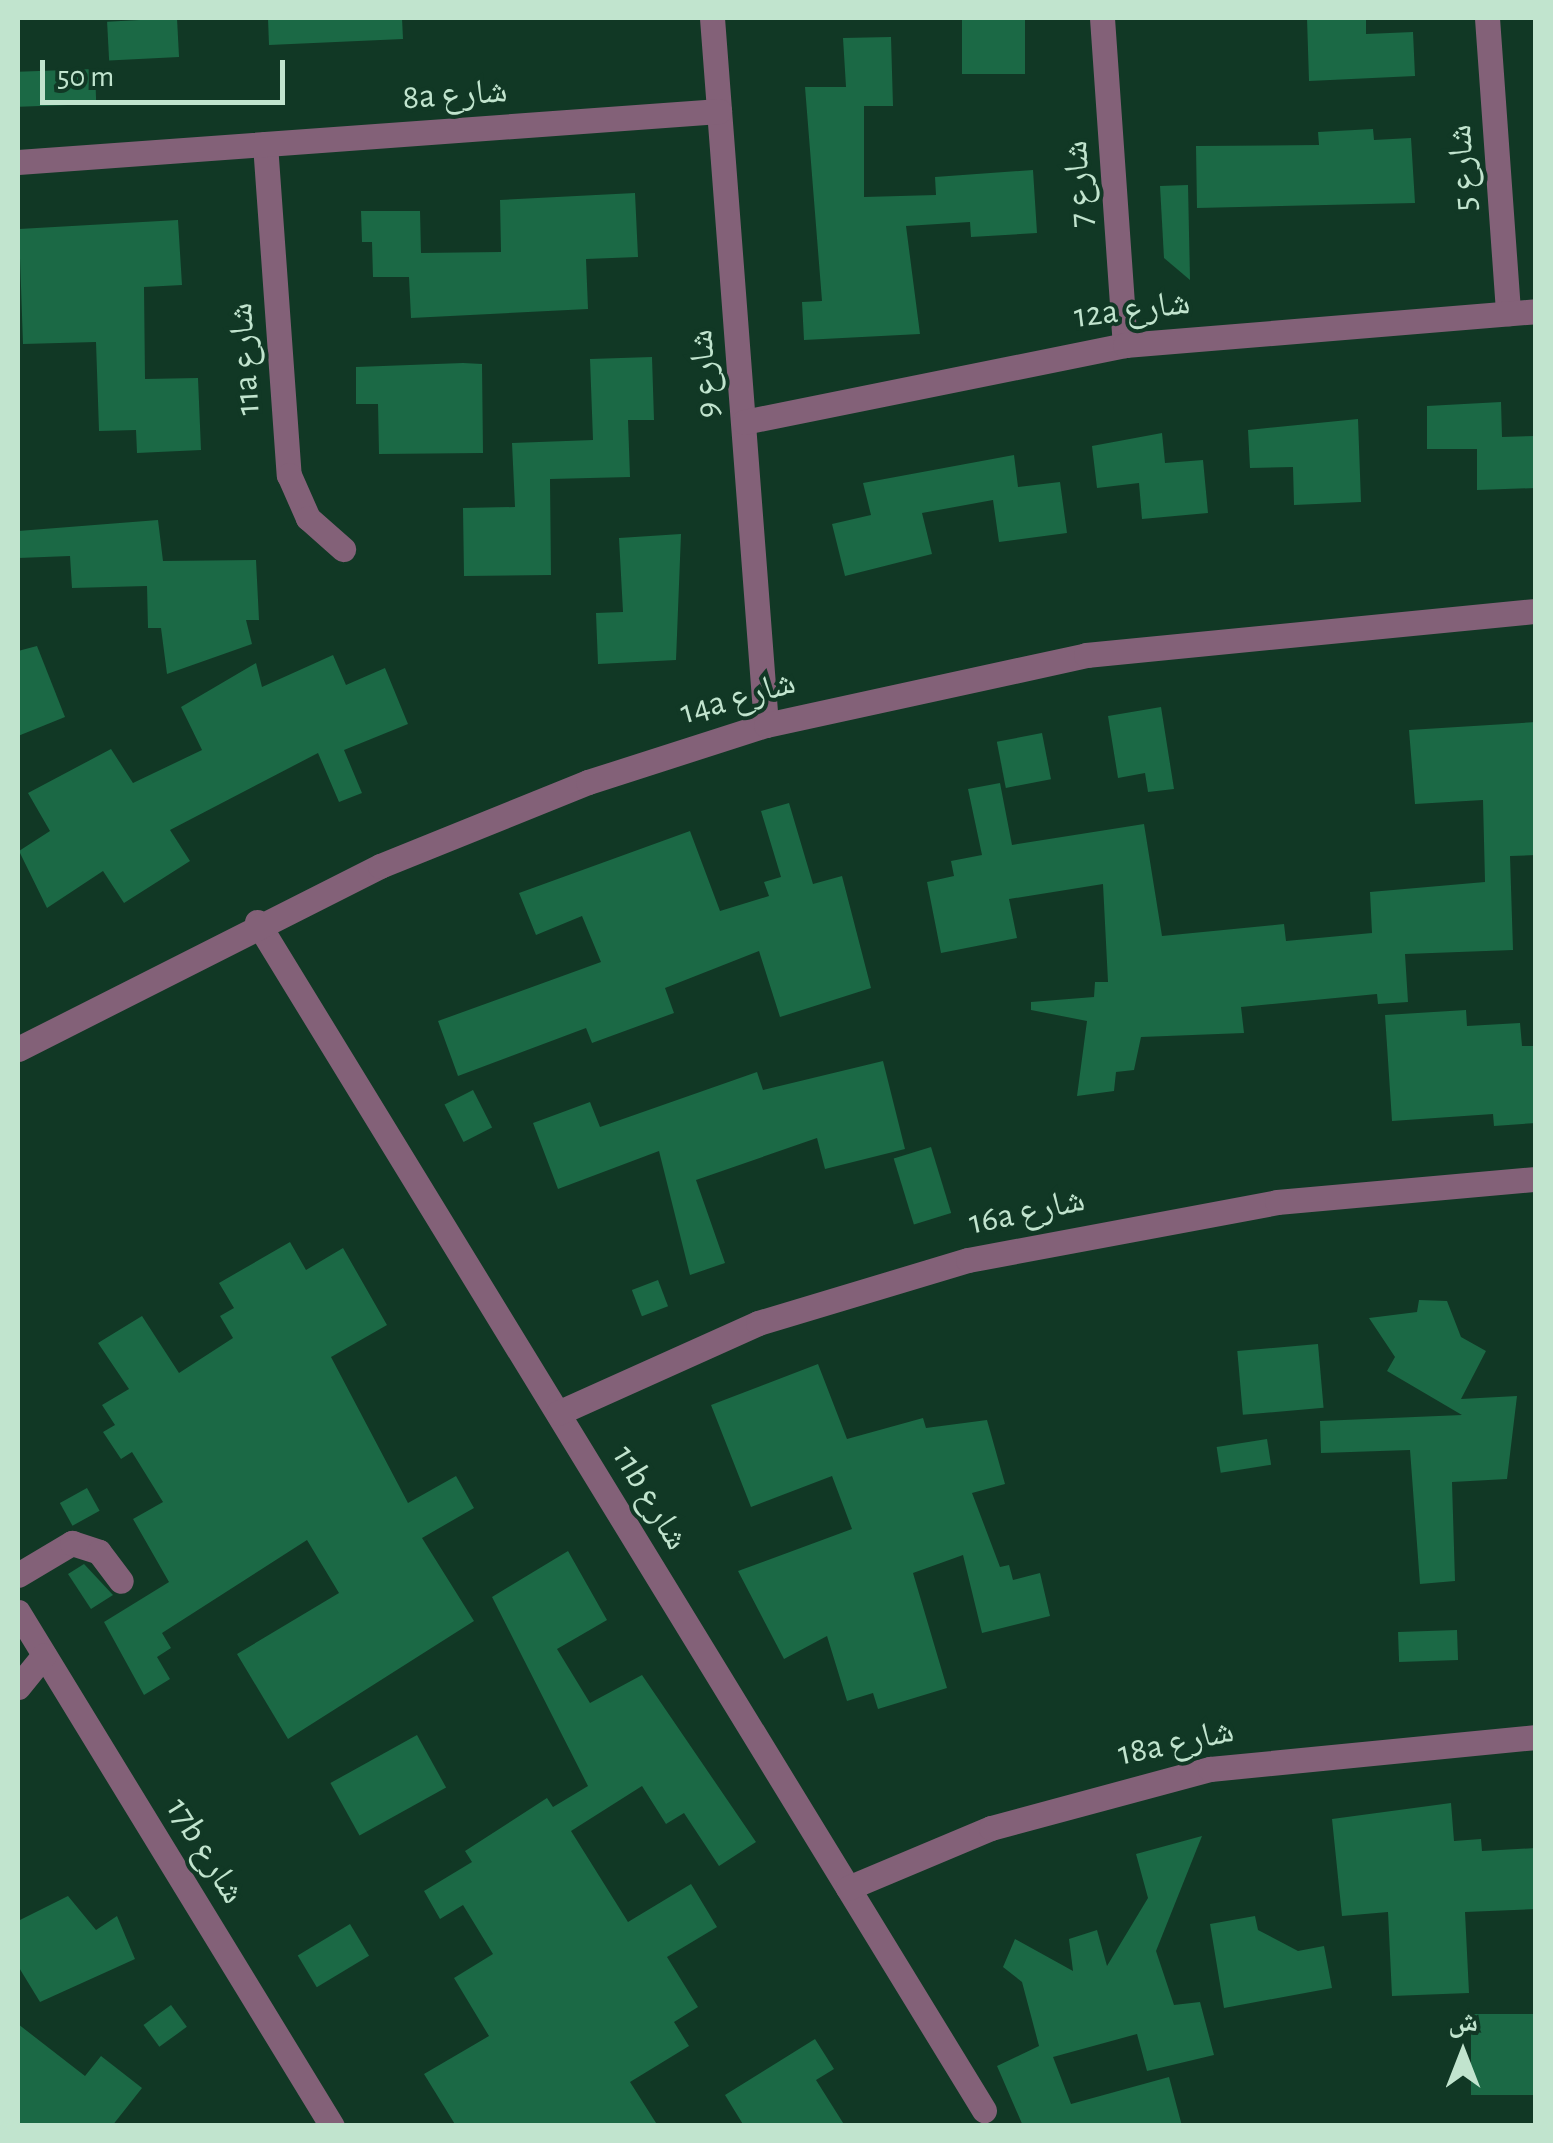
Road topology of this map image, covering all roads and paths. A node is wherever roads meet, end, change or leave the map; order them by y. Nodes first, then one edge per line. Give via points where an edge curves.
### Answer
1 (712, 18) edge
2 (1102, 18) edge
3 (1487, 18) edge
4 (719, 111) junction
5 (265, 144) junction
6 (18, 162) edge
7 (1536, 311) edge
8 (1508, 313) junction
9 (1125, 345) junction
10 (744, 422) junction
11 (342, 549) dead end
12 (1536, 611) edge
13 (766, 725) junction
14 (257, 922) junction
15 (21, 1040) edge
16 (1536, 1178) edge
17 (558, 1413) junction
18 (18, 1576) edge
19 (121, 1581) dead end
20 (18, 1612) edge
21 (44, 1655) junction
22 (18, 1687) edge
23 (1536, 1737) edge
24 (848, 1888) junction
25 (984, 2110) dead end
26 (332, 2126) edge

1 - 4 street, شارع 9
2 - 9 street, شارع 7
3 - 8 street, شارع 5
4 - 5 street, 8a شارع
4 - 10 street, شارع 9
5 - 6 street, 8a شارع
5 - 11 street, 11a شارع via 289,475 308,518
7 - 8 street, 12a شارع
8 - 9 street, 12a شارع
9 - 10 street, 12a شارع
10 - 13 street, شارع 9
12 - 13 street, 14a شارع via 1086,655
13 - 14 street, 14a شارع via 535,802
14 - 15 street, 14a شارع
14 - 17 street, 11b شارع
16 - 17 street, 16a شارع via 1277,1202 968,1260 758,1323
17 - 24 street, 11b شارع
18 - 19 street via 72,1542 100,1552
20 - 21 street, 17b شارع
21 - 22 street
21 - 26 street, 17b شارع
23 - 24 street, 18a شارع via 1191,1773 991,1828
24 - 25 street, 11b شارع

